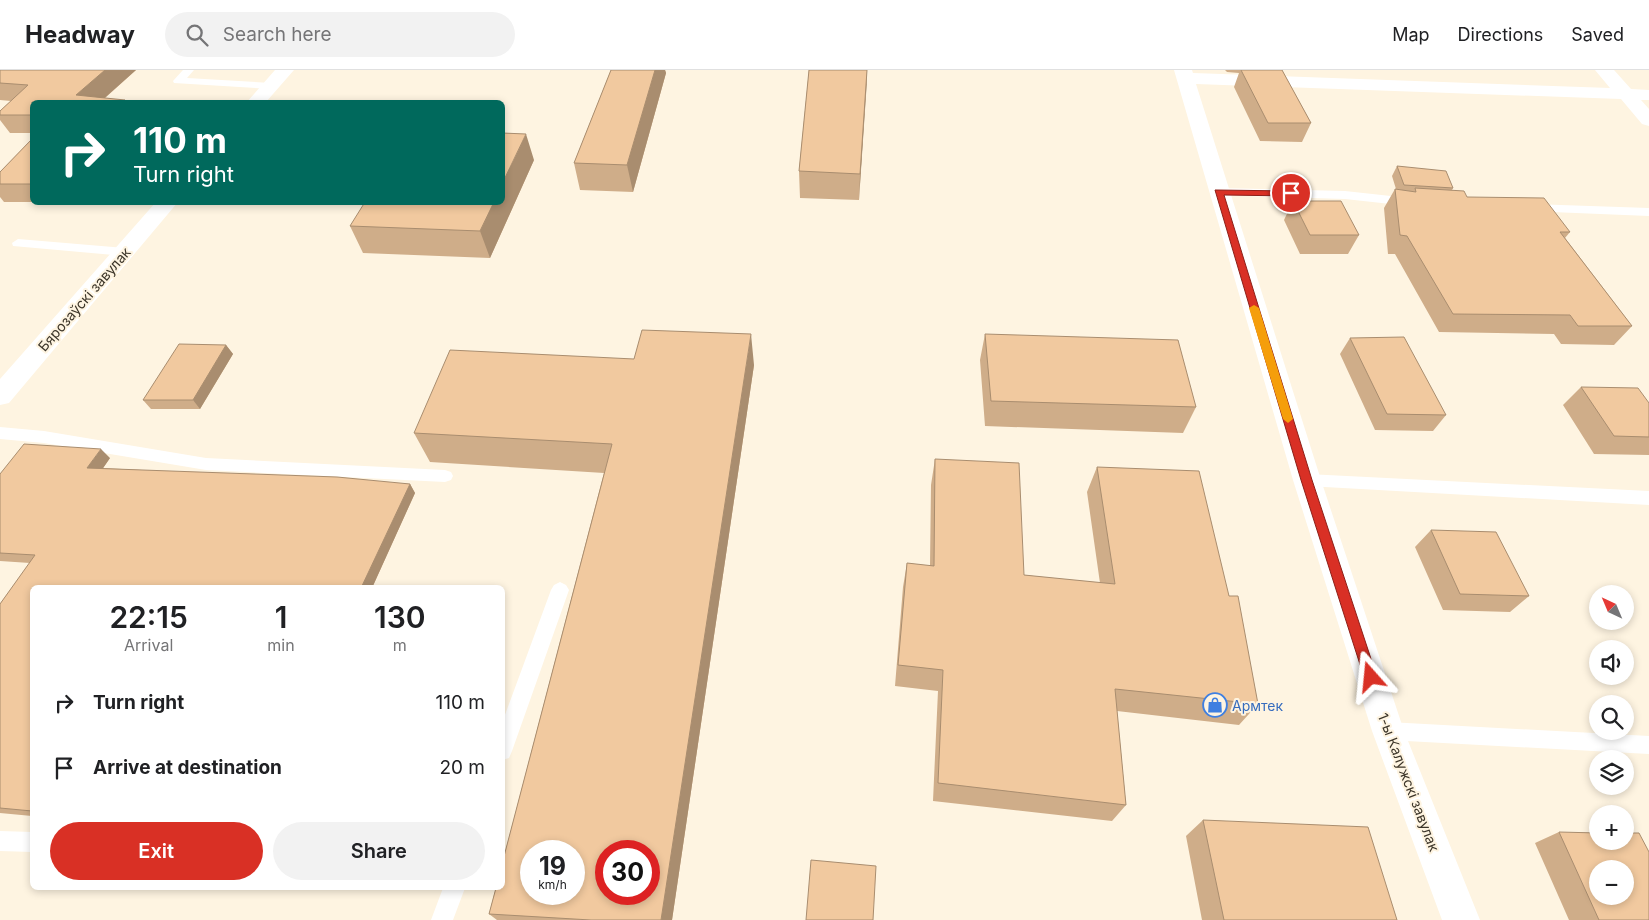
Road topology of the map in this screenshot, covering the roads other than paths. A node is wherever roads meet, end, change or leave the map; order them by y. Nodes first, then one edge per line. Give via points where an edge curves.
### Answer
1 (189, 70) edge
2 (285, 70) edge
3 (1604, 70) edge
4 (1185, 74) edge
5 (271, 86) junction
6 (1627, 95) junction
7 (1649, 96) edge
8 (258, 100) edge
9 (1649, 120) edge
10 (1218, 192) junction
11 (1418, 203) edge
12 (165, 205) edge
13 (1521, 207) edge
14 (1649, 212) edge
15 (18, 243) dead end
16 (125, 252) junction
17 (0, 396) edge
18 (0, 433) edge
19 (445, 476) dead end
20 (1307, 480) junction
21 (1649, 498) edge
22 (560, 590) dead end
23 (1388, 731) junction
24 (505, 743) edge
25 (1649, 745) edge
26 (0, 841) edge
27 (30, 842) edge
28 (453, 890) edge
29 (442, 920) edge
30 (1461, 920) edge

1 - 5 lane via 178,81
2 - 5 street
3 - 6 street
4 - 6 street
4 - 10 street, 1-ы Калужскі завулак
5 - 8 street
6 - 7 street
6 - 9 street
10 - 11 lane via 1345,194
10 - 20 street, 1-ы Калужскі завулак
12 - 16 street, Бярозаўскі завулак
13 - 14 lane
15 - 16 lane
16 - 17 street, Бярозаўскі завулак
18 - 19 lane via 44,437 206,464
20 - 21 lane
20 - 23 street, 1-ы Калужскі завулак
22 - 24 lane
23 - 25 lane
23 - 30 street, 1-ы Калужскі завулак
26 - 27 lane
28 - 29 lane

